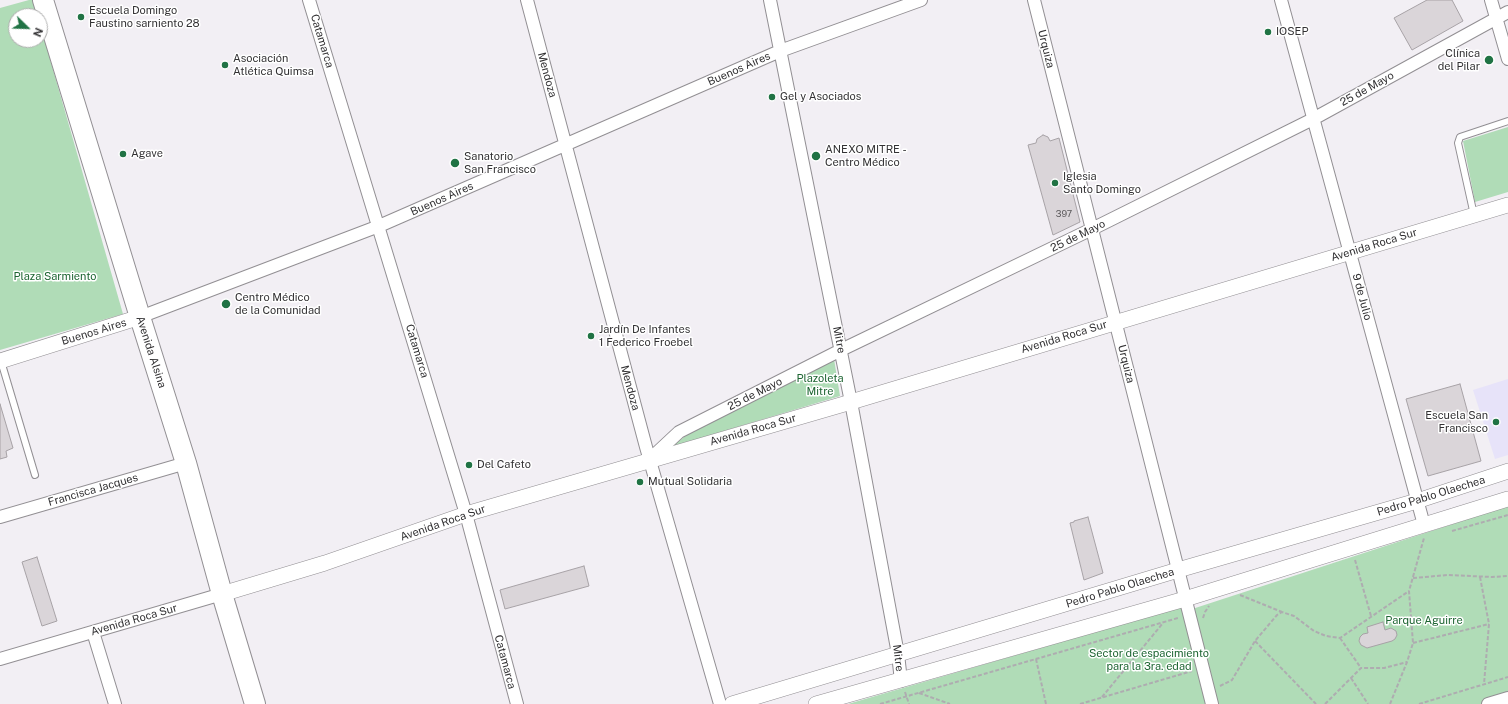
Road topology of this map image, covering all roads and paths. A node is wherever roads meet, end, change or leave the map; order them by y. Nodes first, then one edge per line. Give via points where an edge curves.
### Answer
1 (43, 0) edge
2 (309, 0) edge
3 (527, 0) edge
4 (770, 0) edge
5 (921, 0) edge
6 (1034, 0) edge
7 (1281, 0) edge
8 (1491, 0) edge
9 (1508, 12) edge
10 (1496, 18) junction
11 (780, 51) junction
12 (1508, 59) edge
13 (1313, 119) junction
14 (1508, 121) edge
15 (565, 145) junction
16 (1508, 205) edge
17 (1474, 215) junction
18 (379, 226) junction
19 (1092, 229) junction
20 (1350, 253) junction
21 (140, 317) junction
22 (1115, 322) junction
23 (841, 350) junction
24 (1, 361) edge
25 (851, 402) junction
26 (649, 460) junction
27 (186, 463) junction
28 (1508, 471) edge
29 (35, 475) dead end
30 (1508, 499) edge
31 (1417, 501) junction
32 (466, 514) junction
33 (1508, 515) edge
34 (0, 517) edge
35 (1424, 532) junction
36 (1447, 533) dead end
37 (1417, 542) dead end
38 (1348, 562) dead end
39 (1178, 570) junction
40 (1508, 576) edge
41 (1480, 577) junction
42 (1413, 578) junction
43 (1409, 591) junction
44 (1246, 592) dead end
45 (222, 594) junction
46 (1185, 599) junction
47 (1212, 604) dead end
48 (1205, 612) junction
49 (1282, 612) junction
50 (1189, 615) junction
51 (1371, 616) junction
52 (1203, 618) dead end
53 (1164, 622) junction
54 (1488, 624) junction
55 (93, 632) junction
56 (1340, 638) junction
57 (1255, 641) junction
58 (1412, 643) junction
59 (898, 654) junction
60 (0, 659) edge
61 (1036, 659) junction
62 (1407, 662) junction
63 (1362, 668) junction
64 (1193, 671) dead end
65 (1508, 677) edge
66 (1351, 678) junction
67 (901, 681) junction
68 (1484, 684) junction
69 (1221, 692) dead end
70 (918, 693) junction
71 (1102, 698) junction
72 (1508, 698) edge
73 (115, 704) edge
74 (255, 704) edge
75 (517, 704) edge
76 (720, 704) edge
77 (732, 704) edge
78 (816, 704) edge
79 (880, 704) edge
80 (950, 704) edge
81 (1046, 704) edge
82 (1080, 704) edge
83 (1212, 704) edge
84 (1316, 704) edge
85 (1325, 704) edge
86 (1368, 704) edge
87 (1390, 704) edge
88 (1419, 704) edge
89 (1488, 704) edge

1 - 21 highway, Avenida Alsina
2 - 18 street, Catamarca
3 - 15 street, Mendoza
4 - 11 street, Mitre
5 - 11 street, Buenos Aires
6 - 19 street, Urquiza
7 - 13 street, 9 de Julio
8 - 10 street
9 - 10 street, 25 de Mayo
10 - 12 street
10 - 13 street, 25 de Mayo
11 - 15 street, Buenos Aires
11 - 23 street, Mitre
13 - 19 street, 25 de Mayo
13 - 20 street, 9 de Julio
14 - 17 lane via 1460,137 1458,143
15 - 18 street, Buenos Aires
15 - 26 street, Mendoza
16 - 17 street, Avenida Roca Sur
17 - 20 street, Avenida Roca Sur
18 - 21 street, Buenos Aires
18 - 32 street, Catamarca
19 - 22 street, Urquiza
19 - 23 street, 25 de Mayo
20 - 22 street, Avenida Roca Sur
20 - 31 street, 9 de Julio
21 - 24 street, Buenos Aires
21 - 27 highway, Avenida Alsina
22 - 25 street, Avenida Roca Sur
22 - 39 street, Urquiza
23 - 25 street, Mitre
23 - 26 street, 25 de Mayo via 679,432
24 - 29 lane
25 - 26 street, Avenida Roca Sur
25 - 59 street, Mitre
26 - 32 street, Avenida Roca Sur
26 - 76 street, Mendoza
27 - 34 street, Francisca Jacques
27 - 45 highway, Avenida Alsina
28 - 31 street, Pedro Pablo Olaechea
30 - 35 street
31 - 35 street, 9 de Julio
31 - 39 street, Pedro Pablo Olaechea
32 - 45 street, Avenida Roca Sur via 325,563
32 - 75 street, Catamarca
33 - 36 path
35 - 37 path
35 - 42 path
35 - 46 street
38 - 51 path via 1355,560
39 - 46 street, Urquiza
39 - 59 street, Pedro Pablo Olaechea
40 - 41 path
41 - 42 path via 1448,575
41 - 54 path
42 - 43 path
43 - 51 path
43 - 58 path
44 - 49 path via 1239,594
45 - 55 street, Avenida Roca Sur
45 - 74 highway, Avenida Alsina
46 - 50 street, Urquiza
46 - 67 street
47 - 48 path
48 - 50 path
48 - 52 path
49 - 56 path via 1294,616 1314,631
49 - 57 path
50 - 53 path
50 - 83 street, Urquiza
51 - 56 path
53 - 61 path
53 - 71 path
54 - 58 path
54 - 68 path
55 - 60 street, Avenida Roca Sur
55 - 73 street
56 - 63 path
57 - 69 path via 1232,680 1220,686
57 - 84 path
58 - 62 path
59 - 67 street, Mitre
59 - 77 street, Pedro Pablo Olaechea
61 - 70 path
61 - 81 path
62 - 63 path via 1384,668
62 - 87 path
63 - 66 path
64 - 71 path
65 - 68 path
66 - 85 path
66 - 86 path
67 - 78 street
68 - 88 path
70 - 79 path
70 - 80 path
71 - 82 path
72 - 89 street

